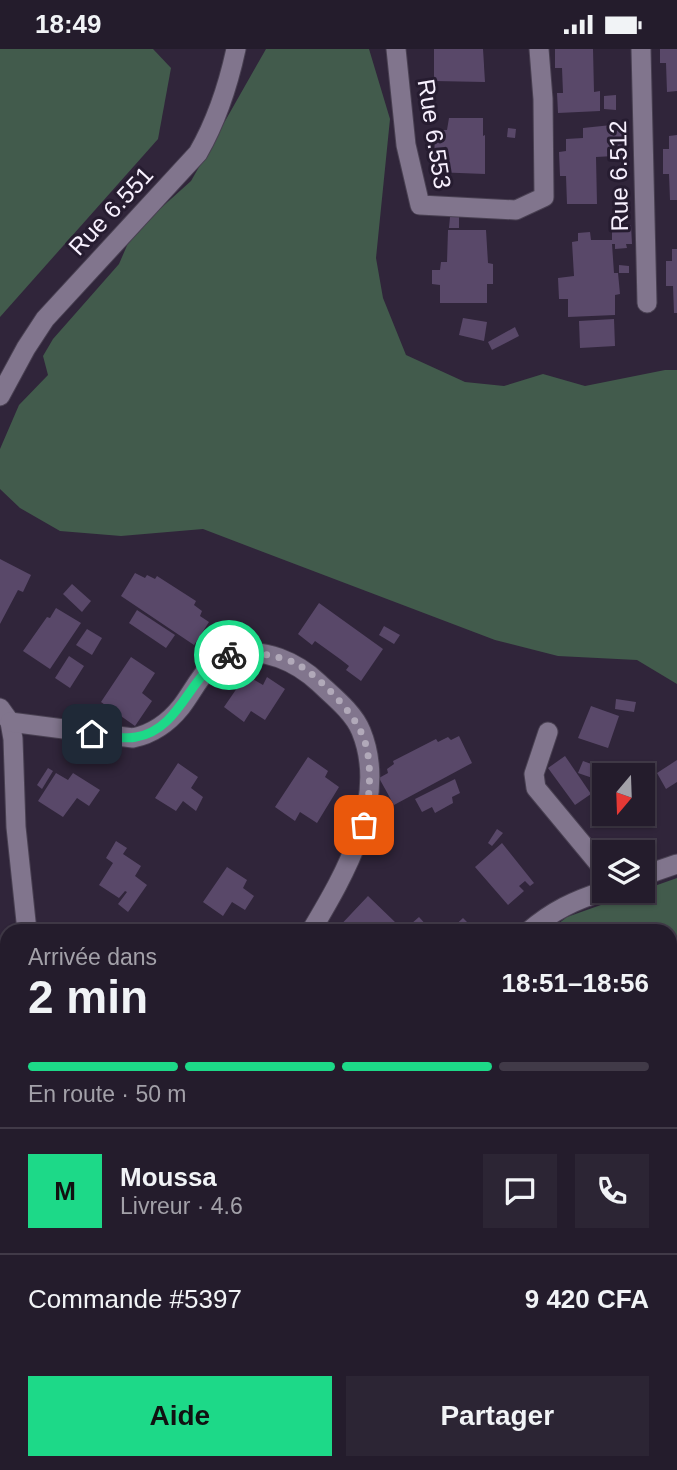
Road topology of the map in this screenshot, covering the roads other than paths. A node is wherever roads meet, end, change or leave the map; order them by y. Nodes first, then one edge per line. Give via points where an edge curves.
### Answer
1 (236, 49) edge
2 (396, 49) edge
3 (539, 49) edge
4 (641, 49) edge
5 (647, 303) dead end
6 (0, 396) edge
7 (5, 715) edge
8 (548, 732) dead end
9 (592, 855) edge
10 (677, 864) edge
11 (655, 872) edge
12 (592, 895) edge
13 (26, 924) edge
14 (315, 924) edge
15 (536, 924) edge

1 - 6 street, Rue 6.551 via 219,110 198,153 45,319
2 - 3 street, Rue 6.553 via 406,145 420,205 516,210 544,197
4 - 5 street, Rue 6.512
7 - 13 street via 13,739
7 - 14 street via 133,738 161,725 180,708 219,659 233,654 264,655 305,669 361,730 368,761 364,825
8 - 9 street via 534,774 537,788
10 - 11 street
12 - 15 street via 570,902

